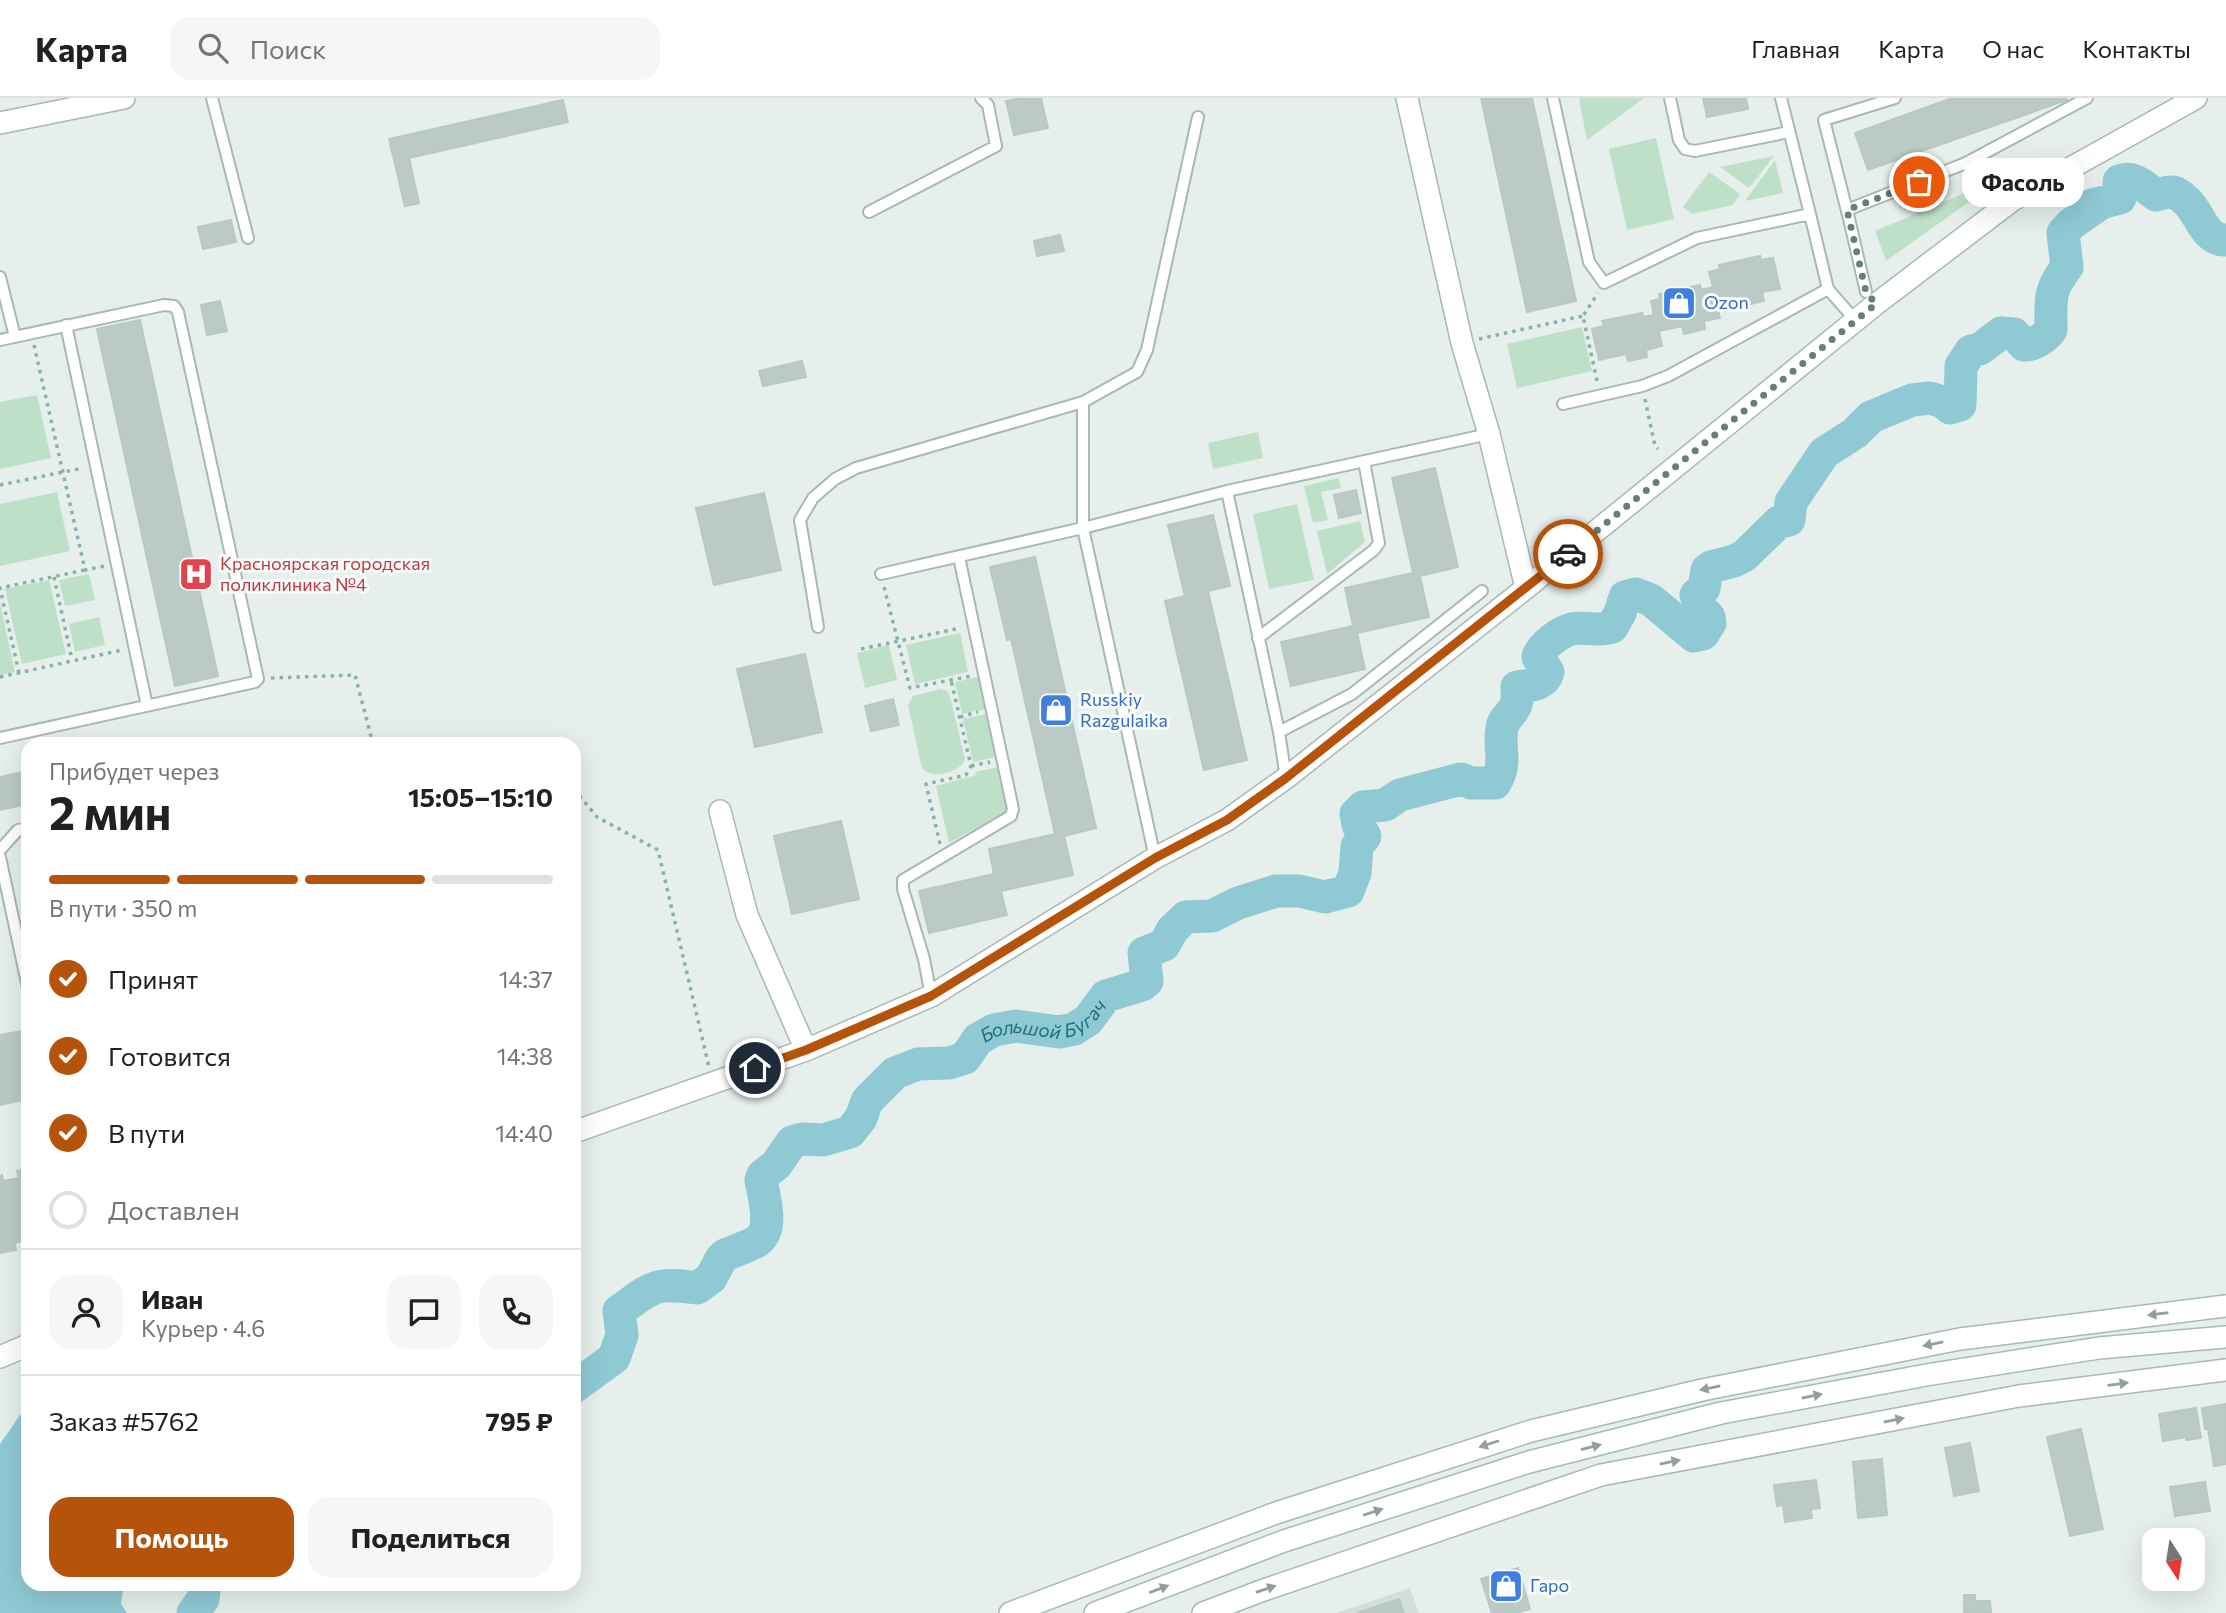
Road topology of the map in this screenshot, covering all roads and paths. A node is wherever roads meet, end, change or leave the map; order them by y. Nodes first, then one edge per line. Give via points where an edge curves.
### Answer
1 (124, 98) edge
2 (212, 98) edge
3 (981, 98) edge
4 (1407, 98) edge
5 (1553, 98) edge
6 (1670, 98) edge
7 (1781, 98) edge
8 (1895, 98) edge
9 (2087, 98) edge
10 (2196, 98) edge
11 (102, 100) edge
12 (1863, 103) edge
13 (1198, 117) dead end
14 (0, 123) edge
15 (1789, 132) junction
16 (1847, 210) junction
17 (869, 212) dead end
18 (1810, 214) junction
19 (248, 238) dead end
20 (0, 277) edge
21 (1604, 283) junction
22 (1828, 289) junction
23 (1876, 304) junction
24 (1583, 317) junction
25 (1856, 321) junction
26 (66, 325) junction
27 (31, 333) junction
28 (15, 337) junction
29 (0, 340) edge
30 (1462, 343) junction
31 (1600, 396) junction
32 (1083, 402) junction
33 (1563, 404) dead end
34 (1647, 410) dead end
35 (1489, 434) junction
36 (1658, 449) dead end
37 (1364, 461) junction
38 (96, 466) junction
39 (62, 471) junction
40 (0, 485) edge
41 (1227, 491) junction
42 (1083, 528) junction
43 (959, 556) junction
44 (117, 564) junction
45 (85, 570) junction
46 (881, 574) joint
47 (54, 577) junction
48 (1526, 588) junction
49 (1482, 591) dead end
50 (973, 625) junction
51 (818, 627) dead end
52 (1258, 638) junction
53 (897, 642) junction
54 (135, 648) junction
55 (861, 649) dead end
56 (72, 661) junction
57 (19, 673) junction
58 (983, 673) junction
59 (0, 677) edge
60 (258, 678) junction
61 (951, 680) junction
62 (147, 706) junction
63 (991, 709) junction
64 (960, 717) junction
65 (1279, 732) junction
66 (371, 737) edge
67 (0, 738) edge
68 (1286, 778) junction
69 (581, 798) edge
70 (720, 811) dead end
71 (21, 829) edge
72 (0, 850) edge
73 (943, 856) junction
74 (0, 858) edge
75 (1155, 858) junction
76 (21, 956) edge
77 (931, 996) junction
78 (806, 1050) junction
79 (709, 1069) dead end
80 (581, 1130) edge
81 (2226, 1306) edge
82 (2226, 1337) edge
83 (21, 1349) edge
84 (0, 1357) edge
85 (2226, 1370) edge
86 (1010, 1613) edge
87 (1095, 1613) edge
88 (1203, 1613) edge

1 - 11 street
2 - 19 lane
3 - 17 lane via 988,105 996,146
4 - 30 street
5 - 21 lane via 1589,262
6 - 15 lane via 1685,149 1695,151
7 - 15 lane
8 - 12 lane
9 - 16 lane via 1966,163
10 - 23 street via 2013,200
11 - 14 street
12 - 16 lane via 1824,120
13 - 32 lane via 1147,350 1137,372
15 - 18 lane
16 - 23 lane via 1866,292
18 - 21 lane via 1697,238
18 - 22 lane
20 - 28 lane
21 - 24 path
22 - 25 lane
22 - 31 lane via 1668,376
23 - 25 street
24 - 30 path
24 - 31 path
25 - 48 street
26 - 27 lane
26 - 38 lane
26 - 60 lane via 164,305 174,306 178,312
27 - 28 lane
27 - 39 path
28 - 29 lane
30 - 35 street
31 - 33 lane
32 - 42 lane
32 - 51 lane via 856,468 828,485 813,498 800,520
34 - 36 path
35 - 37 lane
35 - 48 street
37 - 41 lane
37 - 52 lane via 1379,543
38 - 39 path
38 - 44 lane
39 - 40 path
39 - 45 path
41 - 42 lane
41 - 52 lane
42 - 43 lane
42 - 75 lane
43 - 46 lane
43 - 50 lane
44 - 45 path
44 - 54 lane
45 - 47 path
46 - 53 path
47 - 56 path
47 - 57 path via 0,589
48 - 68 street
49 - 65 lane via 1352,694
50 - 53 path
50 - 58 lane
52 - 65 lane
53 - 55 path
53 - 61 path via 910,688
54 - 56 path
54 - 62 lane
56 - 57 path
57 - 59 path
58 - 61 path
58 - 63 lane
60 - 62 lane
60 - 66 path via 355,675
61 - 64 path
62 - 67 lane
63 - 64 path
63 - 73 lane via 1011,816
64 - 73 path via 971,766 966,775 926,784
65 - 68 lane
68 - 75 street via 1227,820
69 - 79 path via 597,817 659,850
70 - 78 street via 747,915
71 - 72 lane
73 - 77 lane via 904,880 903,889
74 - 76 lane
75 - 77 street
77 - 78 street
78 - 80 street
81 -> 86 street via 1960,1339 1702,1390 1531,1431 1276,1513
87 -> 82 street via 1284,1541 1529,1462 1721,1413 2099,1348
83 - 84 street
88 -> 85 street via 1601,1475 2019,1396

